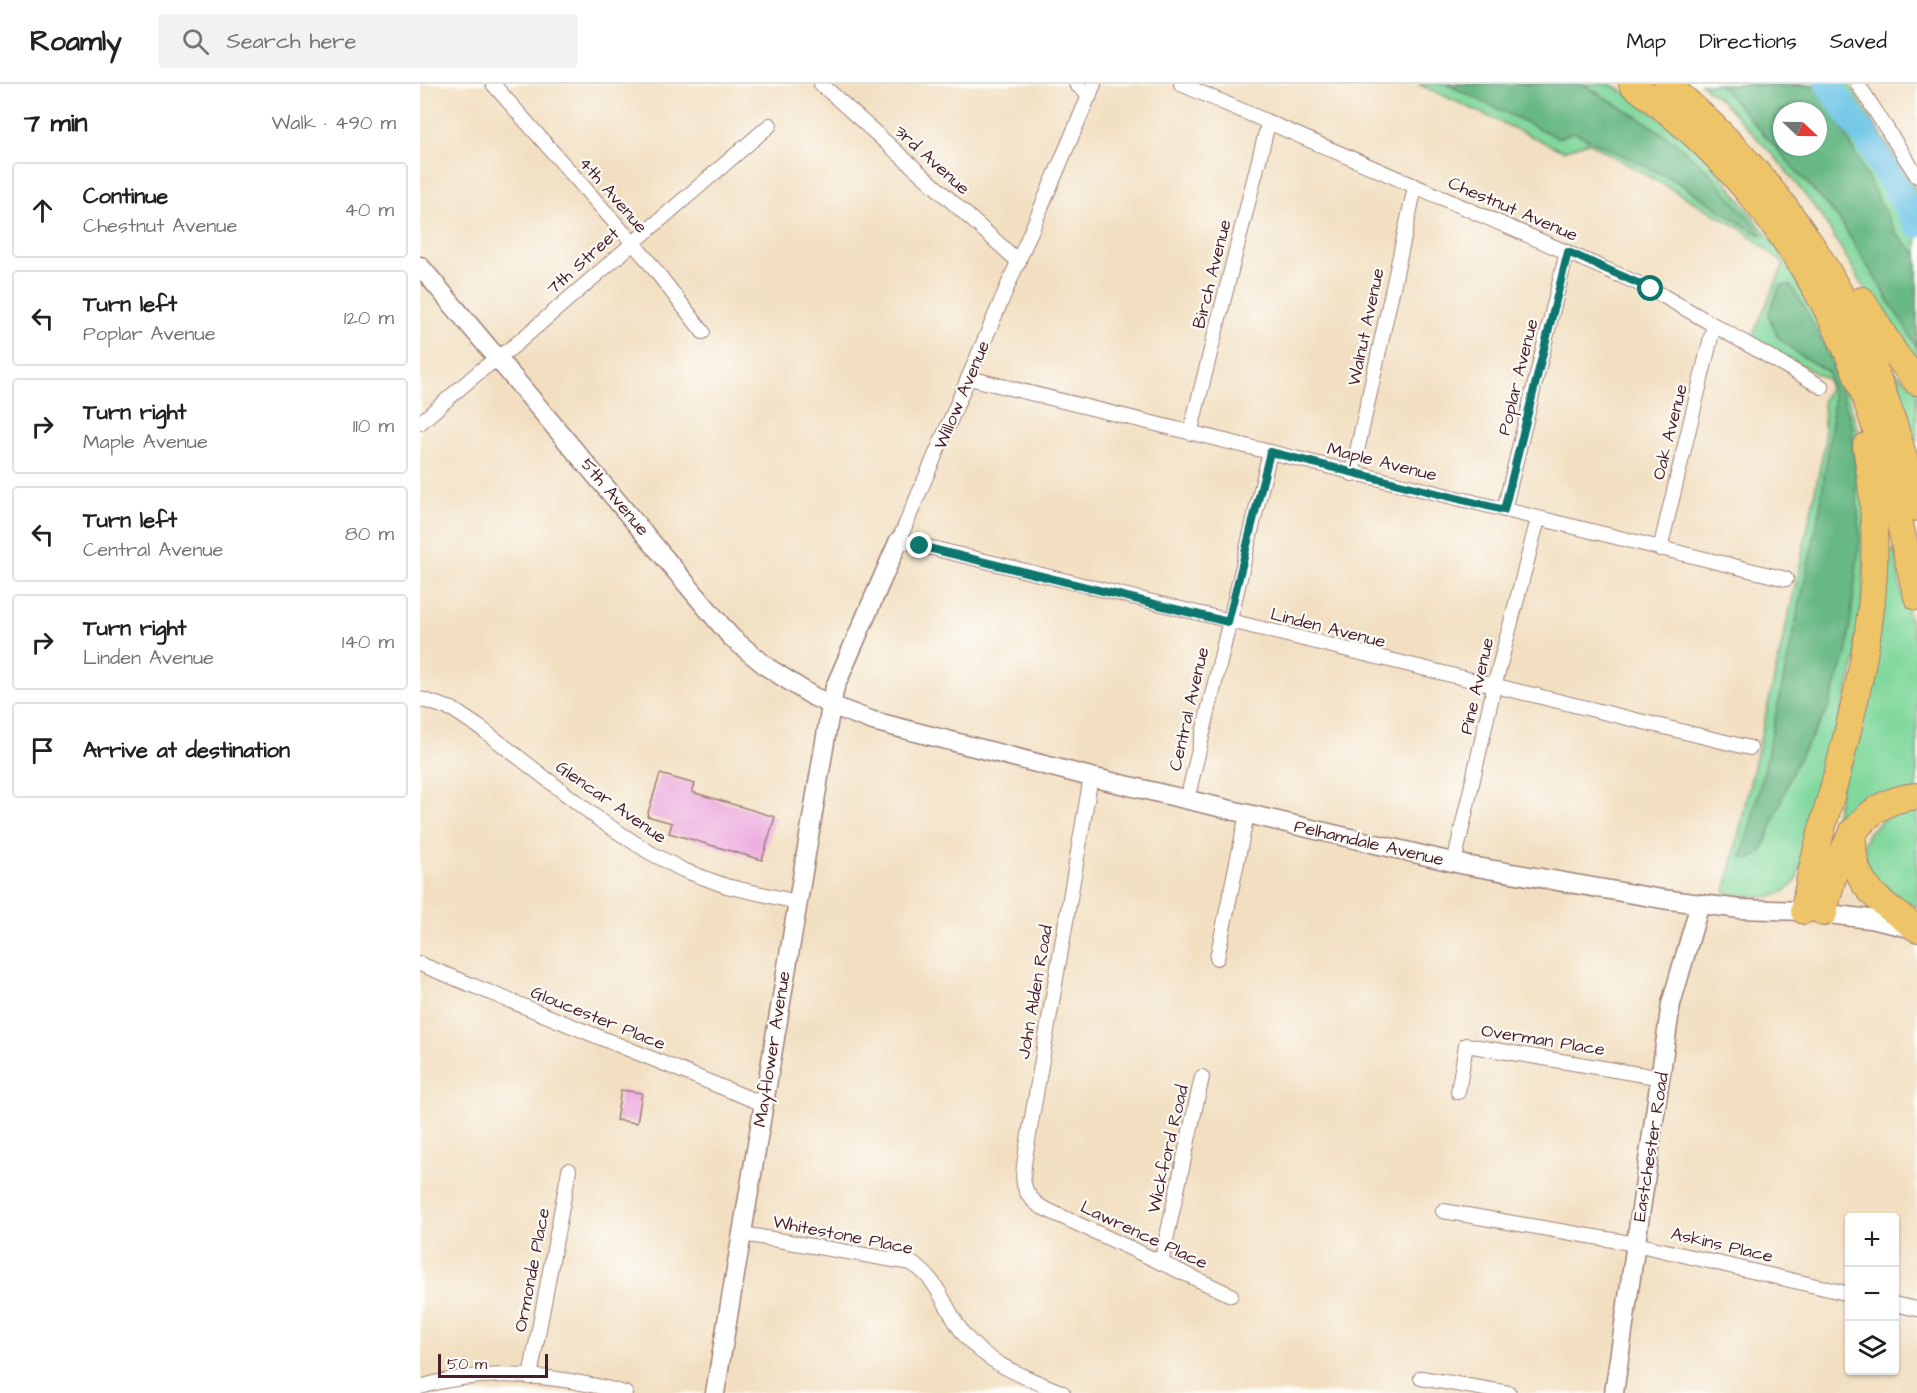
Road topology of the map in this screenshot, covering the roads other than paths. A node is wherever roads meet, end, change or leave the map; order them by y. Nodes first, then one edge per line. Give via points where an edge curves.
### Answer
1 (493, 84) edge
2 (821, 84) edge
3 (1076, 84) edge
4 (1181, 84) edge
5 (1632, 84) edge
6 (1667, 84) edge
7 (1875, 84) edge
8 (1862, 89) edge
9 (1092, 90) edge
10 (1268, 124) junction
11 (770, 125) dead end
12 (1917, 176) edge
13 (1766, 180) junction
14 (1415, 187) junction
15 (631, 242) junction
16 (1568, 252) junction
17 (1019, 262) junction
18 (420, 266) edge
19 (1714, 325) junction
20 (703, 332) dead end
21 (1844, 344) junction
22 (498, 358) junction
23 (969, 378) junction
24 (1917, 382) edge
25 (1822, 387) dead end
26 (420, 423) edge
27 (1190, 433) junction
28 (1270, 452) junction
29 (1352, 474) junction
30 (1917, 508) edge
31 (1504, 510) junction
32 (1538, 519) junction
33 (899, 540) junction
34 (1660, 549) junction
35 (1786, 579) dead end
36 (1917, 597) edge
37 (1228, 622) junction
38 (1494, 687) junction
39 (420, 699) edge
40 (831, 706) junction
41 (1749, 748) dead end
42 (1091, 777) junction
43 (1917, 796) edge
44 (1187, 800) junction
45 (1247, 814) junction
46 (1854, 831) junction
47 (1454, 863) junction
48 (797, 902) junction
49 (1700, 904) junction
50 (1814, 912) junction
51 (1917, 930) edge
52 (1217, 958) dead end
53 (420, 964) edge
54 (1202, 1077) dead end
55 (1662, 1078) junction
56 (1458, 1092) dead end
57 (763, 1104) junction
58 (569, 1170) dead end
59 (1041, 1207) joint
60 (1443, 1211) dead end
61 (743, 1234) junction
62 (1636, 1244) junction
63 (1161, 1263) junction
64 (1845, 1293) edge
65 (1231, 1295) dead end
66 (1899, 1305) edge
67 (1917, 1309) edge
68 (530, 1377) junction
69 (1421, 1378) dead end
70 (420, 1387) edge
71 (625, 1393) edge
72 (715, 1393) edge
73 (1062, 1393) edge
74 (1509, 1393) edge
75 (1614, 1393) edge

1 - 15 street, 4th Avenue
2 - 17 street, 3rd Avenue
3 - 9 street
4 - 10 street, Chestnut Avenue
5 - 21 highway via 1703,144 1755,200 1805,270
6 - 13 highway via 1721,131
7 - 8 street
8 - 12 street
9 - 17 street, Willow Avenue
10 - 14 street, Chestnut Avenue
10 - 27 street, Birch Avenue
11 - 15 street, 7th Street
13 - 24 highway via 1821,234
13 - 30 highway via 1818,252 1860,329 1893,414
14 - 16 street, Chestnut Avenue
14 - 29 street, Walnut Avenue
15 - 20 street, 4th Avenue
15 - 22 street, 7th Street
16 - 19 street, Chestnut Avenue via 1651,289
16 - 31 street, Poplar Avenue
17 - 23 street, Willow Avenue
18 - 22 street, 5th Avenue
19 - 25 street, Chestnut Avenue
19 - 34 street, Oak Avenue
21 - 36 highway via 1880,442
21 - 50 highway via 1872,488 1875,579 1864,660
22 - 26 street, 7th Street
22 - 40 street, 5th Avenue via 731,637 766,667
23 - 27 street, Maple Avenue
23 - 33 street, Willow Avenue
27 - 28 street, Maple Avenue
28 - 29 street, Maple Avenue
28 - 37 street, Central Avenue
29 - 31 street, Maple Avenue
31 - 32 street, Maple Avenue
32 - 34 street, Maple Avenue
32 - 38 street, Pine Avenue
33 - 37 street, Linden Avenue
33 - 40 street, Willow Avenue via 835,687
34 - 35 street, Maple Avenue
37 - 38 street, Linden Avenue
37 - 44 street, Central Avenue
38 - 41 street, Linden Avenue
38 - 47 street, Pine Avenue
39 - 48 street, Glencar Avenue via 452,709 482,729 601,821 649,852 726,886
40 - 42 street, Pelhamdale Avenue via 873,721
40 - 48 street, Mayflower Avenue
42 - 44 street, Pelhamdale Avenue
42 - 59 street, John Alden Road via 1023,1173 1023,1187
43 - 46 highway via 1882,806
44 - 45 street, Pelhamdale Avenue
45 - 47 street, Pelhamdale Avenue
45 - 52 street
46 - 50 highway
46 - 51 highway via 1853,861 1860,879
47 - 49 street, Pelhamdale Avenue
48 - 57 street, Mayflower Avenue
49 - 50 street, Pelhamdale Avenue
49 - 55 street, Eastchester Road via 1671,1004
50 - 51 street, Pelhamdale Avenue
53 - 57 street, Gloucester Place
54 - 63 street, Wickford Road
55 - 56 street, Overman Place via 1466,1045
55 - 62 street, Eastchester Road
57 - 61 street, Mayflower Avenue
58 - 68 street, Ormonde Place
59 - 63 street, Lawrence Place
60 - 62 street, Askins Place
61 - 72 street, Mayflower Avenue
61 - 73 street, Whitestone Place via 911,1263 933,1281 957,1325 980,1351 1007,1369
62 - 64 street, Askins Place
62 - 75 street, Eastchester Road
63 - 65 street, Lawrence Place
66 - 67 street
68 - 70 street via 460,1377
68 - 71 street via 591,1384
69 - 74 street

